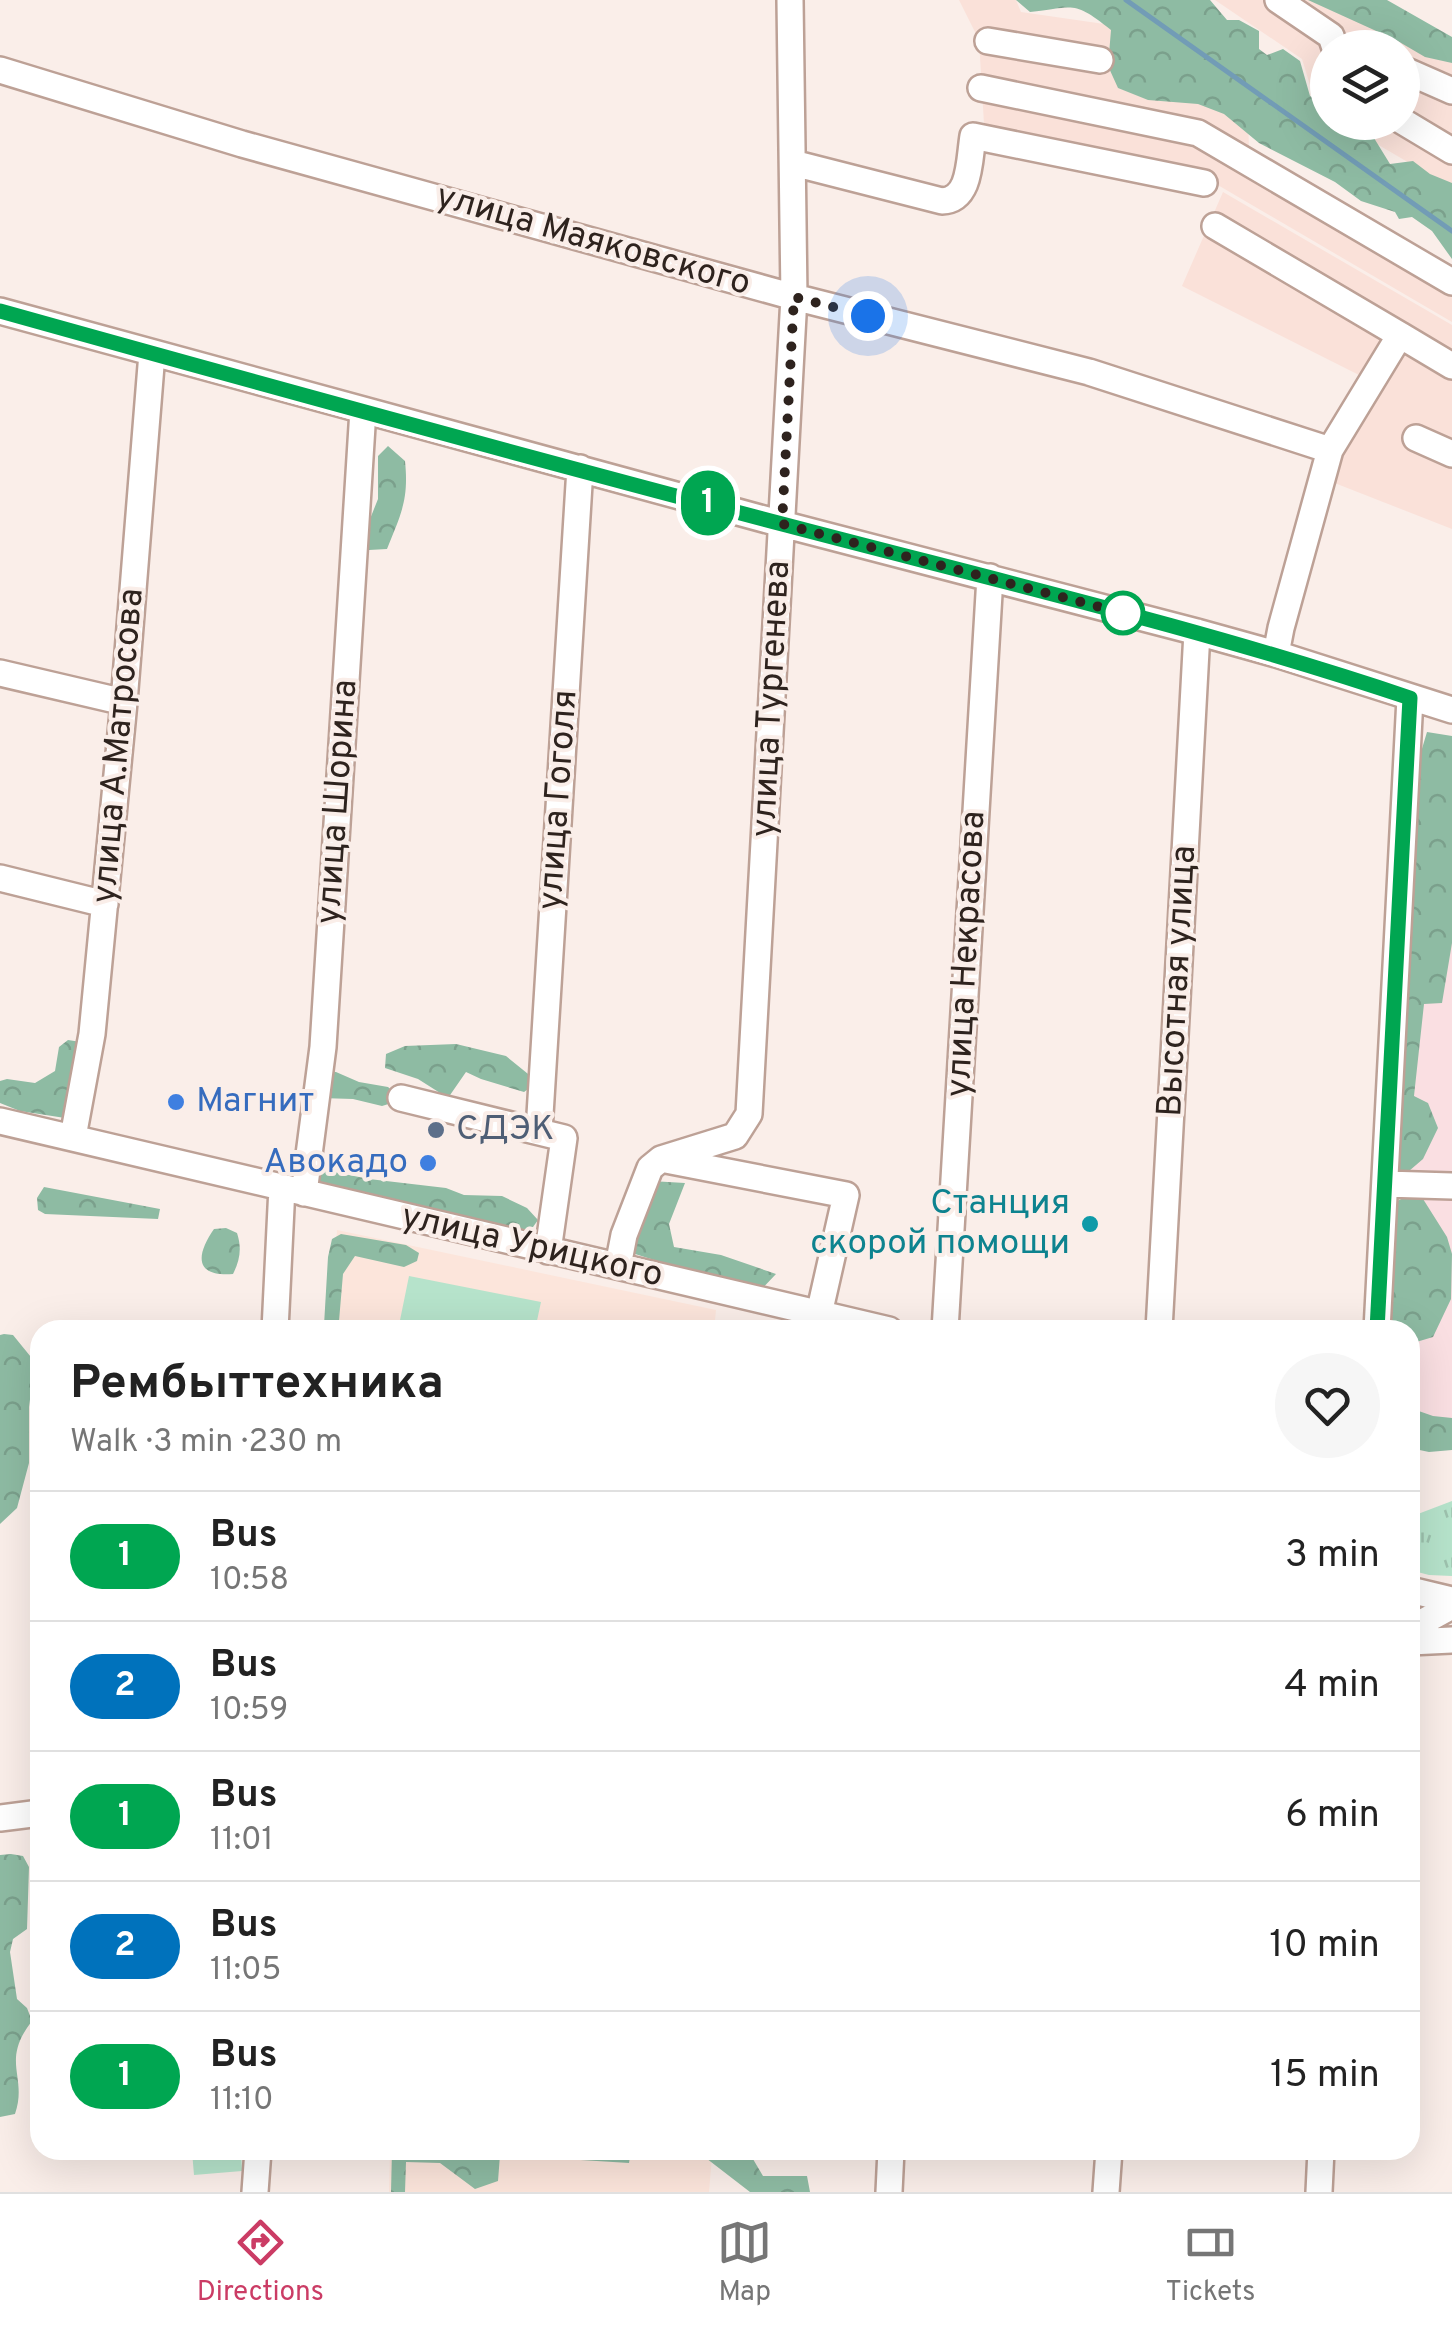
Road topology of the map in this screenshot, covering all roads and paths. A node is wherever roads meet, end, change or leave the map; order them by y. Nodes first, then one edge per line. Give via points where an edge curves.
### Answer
1 (790, 0) edge
2 (1278, 0) edge
3 (1317, 30) edge
4 (988, 41) dead end
5 (1100, 60) dead end
6 (0, 70) edge
7 (1420, 76) edge
8 (981, 88) dead end
9 (1452, 91) edge
10 (1420, 132) edge
11 (1452, 151) edge
12 (793, 163) junction
13 (1204, 183) dead end
14 (1214, 226) dead end
15 (1452, 282) edge
16 (794, 297) junction
17 (0, 311) edge
18 (1400, 335) junction
19 (152, 353) junction
20 (1452, 366) edge
21 (363, 410) junction
22 (1416, 438) dead end
23 (1330, 450) junction
24 (1452, 454) edge
25 (580, 468) junction
26 (782, 524) junction
27 (990, 577) junction
28 (1197, 632) junction
29 (1276, 654) junction
30 (0, 673) edge
31 (1410, 698) junction
32 (124, 702) junction
33 (1452, 710) edge
34 (0, 878) edge
35 (105, 904) junction
36 (401, 1098) dead end
37 (0, 1120) edge
38 (538, 1132) junction
39 (73, 1137) junction
40 (660, 1159) junction
41 (1384, 1184) junction
42 (1452, 1186) edge
43 (293, 1190) junction
44 (548, 1251) junction
45 (618, 1266) junction
46 (819, 1314) junction
47 (276, 1320) edge
48 (845, 1320) edge
49 (946, 1320) edge
50 (1161, 1320) edge
51 (1377, 1320) edge
52 (1420, 1593) edge
53 (1452, 1603) edge
54 (1420, 1624) edge
55 (1452, 1640) edge
56 (1420, 1642) edge
57 (30, 1814) edge
58 (0, 1818) edge
59 (257, 2160) edge
60 (891, 2160) edge
61 (1108, 2160) edge
62 (1321, 2160) edge
63 (255, 2192) edge
64 (889, 2192) edge
65 (1106, 2192) edge
66 (1319, 2192) edge

1 - 12 street, улица Тургенева
2 - 3 street
4 - 5 street
6 - 16 street, улица Маяковского
7 - 9 street
8 - 15 street via 1198,133
10 - 11 street
12 - 13 street via 953,201 962,192 973,136
12 - 16 street, улица Тургенева
14 - 18 street
16 - 23 street, улица Маяковского via 1088,372
16 - 26 street, улица Тургенева
17 - 19 street
18 - 20 street
18 - 23 street
19 - 21 street
19 - 32 street, улица А.Матросова
21 - 25 street
21 - 43 street, улица Шорина via 323,1046
22 - 24 street
23 - 29 street
25 - 26 street
25 - 38 street, улица Гоголя
26 - 27 street
26 - 40 street, улица Тургенева via 749,1114 735,1136
27 - 28 street
27 - 49 street, улица Некрасова
28 - 29 street
28 - 50 street, Высотная улица
29 - 31 street
30 - 32 street
31 - 33 street
31 - 41 street
32 - 35 street, улица А.Матросова
34 - 35 street
35 - 39 street, улица А.Матросова
36 - 38 street
37 - 39 street, улица Урицкого
38 - 44 street via 564,1138
39 - 43 street, улица Урицкого
40 - 45 street via 650,1168 624,1234
40 - 46 street via 846,1194
41 - 42 street
41 - 51 street
43 - 44 street, улица Урицкого
43 - 47 street, улица Шорина
44 - 45 street, улица Урицкого
45 - 46 street, улица Урицкого
46 - 48 street, улица Урицкого
52 - 53 street
53 - 54 street
55 - 56 street
57 - 58 street
59 - 63 street
60 - 64 street
61 - 65 street
62 - 66 street

